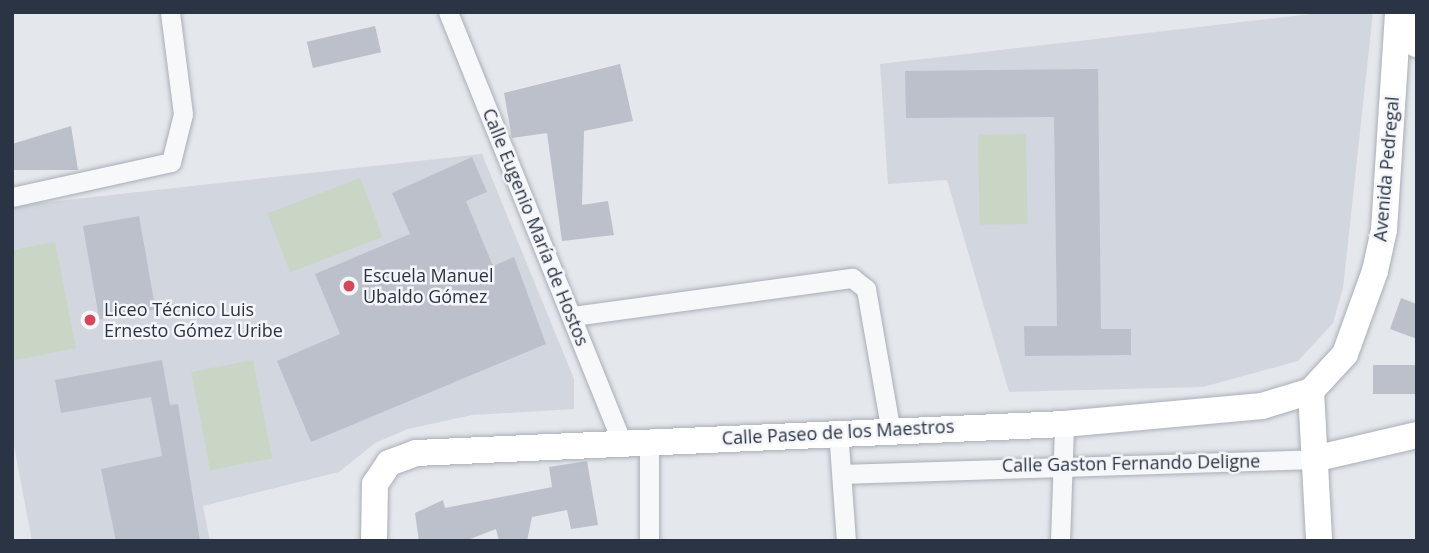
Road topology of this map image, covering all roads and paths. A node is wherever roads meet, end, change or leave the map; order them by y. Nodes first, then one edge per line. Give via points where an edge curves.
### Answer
1 (170, 12) edge
2 (448, 12) edge
3 (1398, 12) edge
4 (1411, 12) edge
5 (1417, 44) edge
6 (12, 197) edge
7 (573, 316) junction
8 (1311, 391) junction
9 (1063, 424) junction
10 (890, 427) junction
11 (838, 430) junction
12 (1417, 435) edge
13 (622, 442) junction
14 (649, 442) junction
15 (1314, 459) junction
16 (1062, 463) junction
17 (842, 474) junction
18 (373, 541) edge
19 (649, 541) edge
20 (846, 541) edge
21 (1060, 541) edge
22 (1318, 541) edge

1 - 6 street via 183,114 171,162
2 - 7 street, Calle Eugenio María de Hostos
3 - 8 main road, Avenida Pedregal via 1375,271 1345,354
4 - 5 main road
7 - 10 street via 852,278 866,289
7 - 13 street, Calle Eugenio María de Hostos
8 - 9 main road, Calle Paseo de los Maestros via 1262,406
8 - 15 main road
9 - 10 main road, Calle Paseo de los Maestros
9 - 16 street
10 - 11 main road, Calle Paseo de los Maestros
11 - 14 main road, Calle Paseo de los Maestros
11 - 17 street
12 - 15 main road, Calle Gaston Fernando Deligne
13 - 14 main road, Calle Paseo de los Maestros
13 - 18 main road, Calle Paseo de los Maestros via 416,453 389,463 376,484
14 - 19 street
15 - 16 street, Calle Gaston Fernando Deligne
15 - 22 main road
16 - 17 street, Calle Gaston Fernando Deligne
16 - 21 street
17 - 20 street

